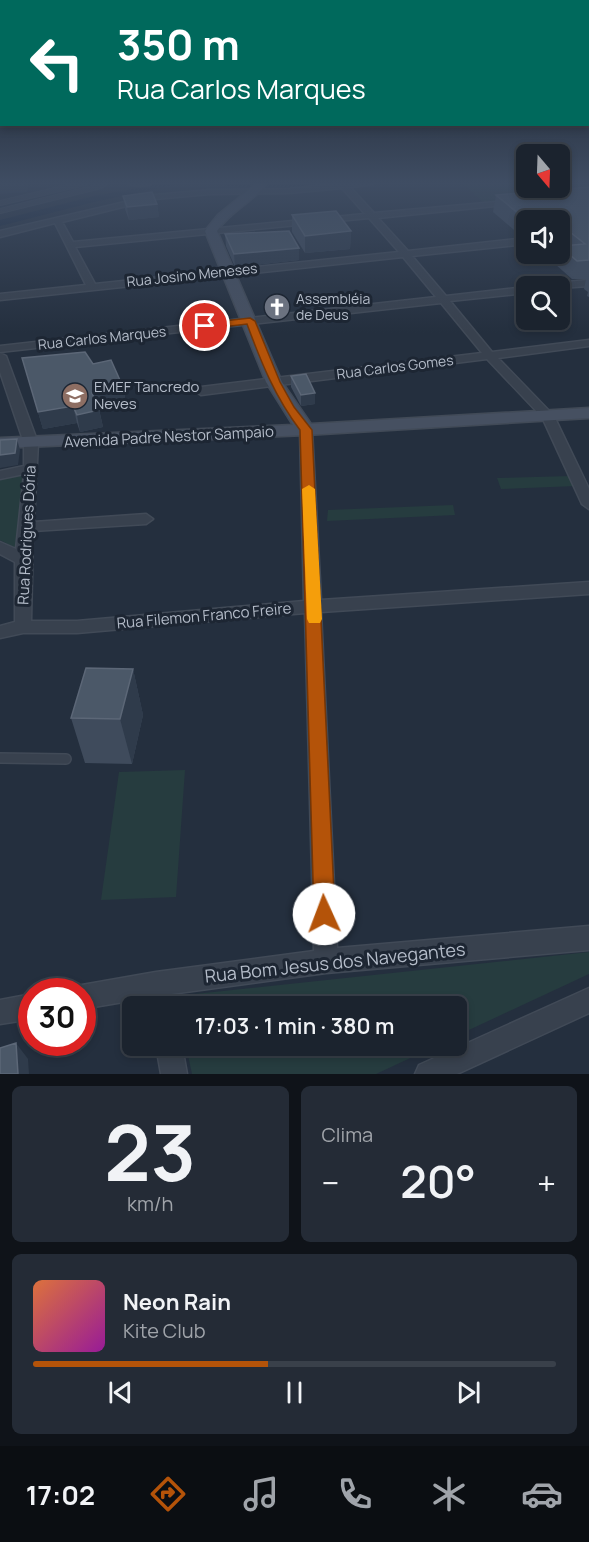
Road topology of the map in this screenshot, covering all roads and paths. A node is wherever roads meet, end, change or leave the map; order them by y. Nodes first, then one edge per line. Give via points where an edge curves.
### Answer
1 (64, 233) edge
2 (188, 233) edge
3 (212, 233) edge
4 (387, 233) edge
5 (516, 242) edge
6 (70, 244) junction
7 (404, 252) junction
8 (227, 272) junction
9 (589, 283) edge
10 (570, 285) edge
11 (91, 286) junction
12 (516, 291) edge
13 (0, 297) edge
14 (443, 299) junction
15 (250, 321) junction
16 (589, 343) edge
17 (0, 349) edge
18 (490, 356) junction
19 (1, 364) edge
20 (274, 382) junction
21 (201, 391) dead end
22 (589, 413) edge
23 (548, 416) junction
24 (306, 430) junction
25 (0, 443) edge
26 (32, 443) junction
27 (31, 469) junction
28 (0, 476) edge
29 (589, 504) edge
30 (146, 519) dead end
31 (27, 527) junction
32 (0, 547) edge
33 (23, 560) junction
34 (589, 588) edge
35 (314, 606) junction
36 (23, 627) junction
37 (0, 632) edge
38 (0, 758) edge
39 (66, 759) dead end
40 (589, 938) edge
41 (326, 961) junction
42 (158, 995) edge
43 (96, 997) edge
44 (589, 1000) edge
45 (18, 1009) edge
46 (0, 1012) edge
47 (171, 1056) edge
48 (174, 1074) edge
49 (428, 1074) edge

1 - 6 street
2 - 6 street
3 - 8 street
4 - 7 street
5 - 7 street, Rua Josino Meneses
6 - 11 street
7 - 8 street, Rua Josino Meneses
7 - 14 street
8 - 11 street, Rua Josino Meneses
8 - 15 street
9 - 10 street
11 - 13 street, Rua Josino Meneses
12 - 14 street, Rua Carlos Marques
14 - 15 street, Rua Carlos Marques
14 - 18 street
15 - 17 street, Rua Carlos Marques
15 - 20 street
16 - 18 street, Rua Carlos Gomes
18 - 20 street, Rua Carlos Gomes
18 - 23 street
19 - 26 street
20 - 21 street, Rua Carlos Gomes
20 - 24 street
22 - 23 street, Avenida Padre Nestor Sampaio
23 - 24 street, Avenida Padre Nestor Sampaio
23 - 29 street
24 - 26 street, Avenida Padre Nestor Sampaio
24 - 35 street
25 - 26 street, Avenida Padre Nestor Sampaio
26 - 27 street, Rua Rodrigues Dória
27 - 28 street
27 - 31 street, Rua Rodrigues Dória
30 - 31 street
31 - 33 street, Rua Rodrigues Dória
32 - 33 street
33 - 36 street, Rua Rodrigues Dória
34 - 35 street, Rua Filemon Franco Freire
35 - 36 street, Rua Filemon Franco Freire via 77,627
35 - 41 street
36 - 37 street, Rua Filemon Franco Freire
38 - 39 lane
40 - 41 street, Rua Bom Jesus dos Navegantes
41 - 42 street, Rua Bom Jesus dos Navegantes
42 - 43 street, Rua Bom Jesus dos Navegantes
44 - 49 street
45 - 46 street
47 - 48 street

